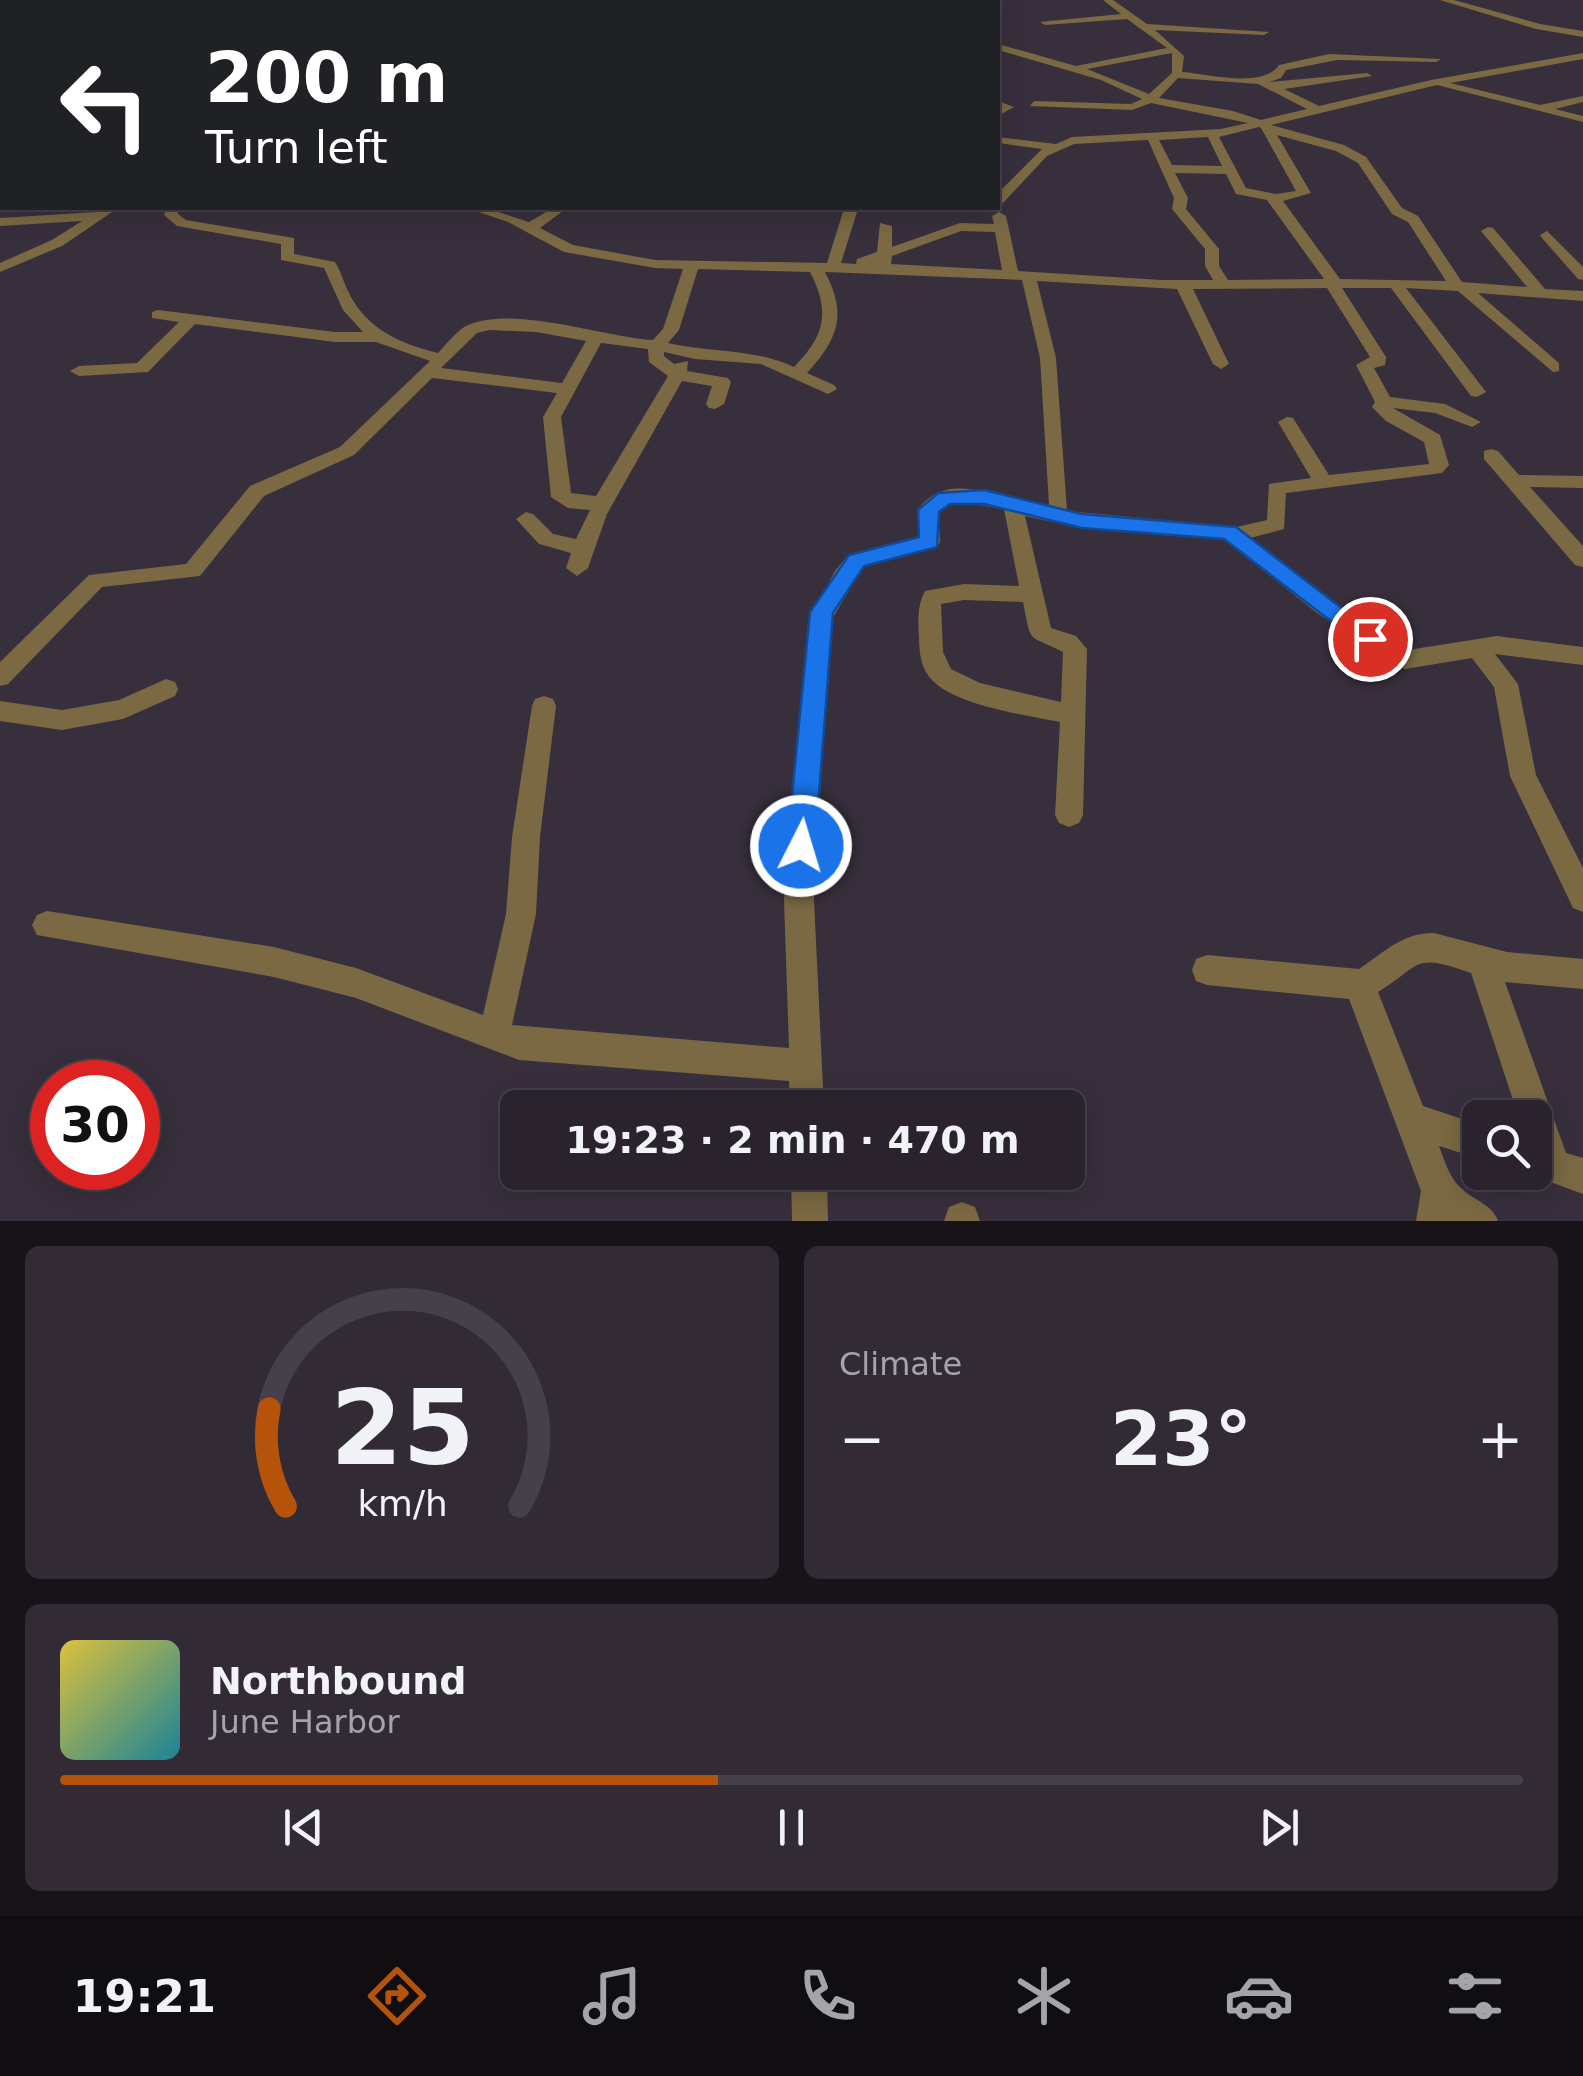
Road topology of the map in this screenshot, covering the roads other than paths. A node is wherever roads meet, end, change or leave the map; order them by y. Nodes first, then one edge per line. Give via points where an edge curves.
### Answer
1 (1107, 0) edge
2 (1444, 0) edge
3 (1129, 16) junction
4 (1045, 22) dead end
5 (1145, 27) junction
6 (1264, 32) dead end
7 (1583, 34) edge
8 (1376, 40) dead end
9 (1035, 46) dead end
10 (1311, 48) dead end
11 (1003, 49) edge
12 (1069, 49) dead end
13 (1100, 50) dead end
14 (1175, 50) junction
15 (1583, 56) edge
16 (1331, 58) junction
17 (1395, 58) junction
18 (1436, 59) dead end
19 (1037, 60) junction
20 (1000, 63) dead end
21 (1108, 63) junction
22 (1072, 68) junction
23 (1176, 75) junction
24 (1367, 76) junction
25 (1106, 78) junction
26 (1260, 80) junction
27 (1320, 81) junction
28 (1430, 83) junction
29 (1273, 87) junction
30 (1395, 90) junction
31 (1356, 99) junction
32 (1583, 99) edge
33 (1152, 100) junction
34 (1034, 104) dead end
35 (1092, 104) junction
36 (1536, 109) junction
37 (1315, 110) junction
38 (1101, 115) dead end
39 (1558, 115) junction
40 (1583, 119) edge
41 (1265, 126) junction
42 (1212, 134) junction
43 (1583, 136) edge
44 (1152, 138) junction
45 (1000, 140) edge
46 (1054, 148) junction
47 (1165, 169) junction
48 (1232, 170) junction
49 (1273, 199) junction
50 (1000, 202) edge
51 (174, 210) edge
52 (220, 210) dead end
53 (503, 210) edge
54 (559, 210) edge
55 (999, 210) edge
56 (105, 212) edge
57 (850, 212) dead end
58 (0, 222) edge
59 (199, 226) junction
60 (530, 228) junction
61 (1488, 231) dead end
62 (1004, 235) junction
63 (1546, 236) dead end
64 (915, 242) junction
65 (884, 261) junction
66 (692, 265) junction
67 (831, 267) junction
68 (0, 268) edge
69 (1020, 276) junction
70 (1583, 276) edge
71 (1332, 281) junction
72 (1395, 283) junction
73 (1183, 284) junction
74 (1223, 284) junction
75 (1460, 288) junction
76 (1540, 294) junction
77 (1582, 296) edge
78 (158, 315) dead end
79 (189, 321) junction
80 (376, 337) junction
81 (596, 338) junction
82 (657, 345) junction
83 (688, 353) junction
84 (1222, 364) dead end
85 (435, 366) junction
86 (1553, 367) dead end
87 (79, 371) dead end
88 (798, 373) junction
89 (677, 376) junction
90 (566, 389) junction
91 (828, 390) dead end
92 (1478, 392) dead end
93 (1384, 402) junction
94 (715, 404) dead end
95 (1287, 422) dead end
96 (1472, 422) dead end
97 (1491, 455) dead end
98 (1515, 481) junction
99 (1324, 482) junction
100 (1583, 482) edge
101 (602, 504) junction
102 (1012, 506) junction
103 (1052, 514) junction
104 (526, 519) dead end
105 (1234, 535) junction
106 (1583, 560) edge
107 (1034, 594) junction
108 (1476, 647) junction
109 (1583, 656) edge
110 (0, 678) edge
111 (166, 689) dead end
112 (544, 706) dead end
113 (0, 711) edge
114 (1072, 715) junction
115 (1069, 815) dead end
116 (1583, 898) edge
117 (47, 925) dead end
118 (1482, 962) junction
119 (1207, 970) dead end
120 (1583, 974) edge
121 (1359, 984) junction
122 (495, 1032) junction
123 (806, 1066) junction
124 (806, 1090) edge
125 (1413, 1120) junction
126 (1462, 1136) edge
127 (1557, 1168) edge
128 (809, 1190) edge
129 (1436, 1206) edge
130 (810, 1221) edge
131 (1480, 1221) edge

1 - 3 street
2 - 7 street
3 - 4 street
3 - 5 street
5 - 6 street
5 - 14 street
8 - 17 street
9 - 11 street
10 - 16 street
11 - 19 street
12 - 19 street
13 - 19 street
14 - 21 street
14 - 23 street via 1181,61
15 - 28 street
16 - 17 street
16 - 24 street
16 - 26 street
17 - 18 street
17 - 28 street
19 - 20 street
19 - 22 street
21 - 22 street
21 - 25 street via 1129,72
22 - 25 street
22 - 35 street
23 - 26 street
23 - 33 street
24 - 27 street
24 - 30 street
25 - 33 street
26 - 29 street
27 - 29 street
27 - 31 street
28 - 30 street
28 - 36 street
29 - 37 street
30 - 31 street
31 - 37 street
32 - 36 street
33 - 35 street via 1132,107
33 - 41 street
34 - 35 street
35 - 38 street
36 - 39 street
37 - 41 street
39 - 40 street
39 - 43 street
41 - 42 street
41 - 49 street via 1304,193
41 - 75 street via 1362,160
42 - 44 street
42 - 48 street
44 - 46 street via 1114,134 1106,153
44 - 47 street
45 - 46 street
46 - 50 street
47 - 48 street
47 - 74 street via 1182,198 1179,208 1212,249 1212,266
48 - 49 street via 1243,193
49 - 71 street
51 - 59 street via 175,220
52 - 59 street
53 - 60 street
54 - 60 street
55 - 62 street
56 - 58 street
56 - 68 street
57 - 67 street
59 - 80 street via 289,241 288,258 330,265 346,302
60 - 66 street via 569,249
61 - 76 street
62 - 64 street
62 - 69 street
63 - 70 street
64 - 65 street
64 - 65 street via 885,230
65 - 67 street
65 - 69 street
66 - 67 street
66 - 82 street via 671,330
67 - 88 street via 832,315 816,356
69 - 73 street
69 - 103 street via 1048,358 1059,507
70 - 77 street via 1569,281
71 - 72 street
71 - 74 street
71 - 93 street via 1378,357 1364,365
72 - 75 street
72 - 92 street
73 - 74 street
73 - 84 street
75 - 76 street
75 - 86 street
76 - 77 street
78 - 79 street
79 - 80 street
79 - 87 street via 142,368
80 - 85 street
81 - 82 street
81 - 85 street via 478,327
81 - 90 street
82 - 83 street
82 - 89 street via 656,358
83 - 88 street via 764,360
83 - 89 street
85 - 90 street
85 - 110 street via 346,450 257,491 192,570 98,580
88 - 91 street
89 - 94 street via 722,382
89 - 101 street
90 - 101 street via 552,417 560,496
93 - 96 street via 1438,408
93 - 99 street via 1392,418 1433,439 1439,465
95 - 99 street
97 - 98 street
98 - 100 street
98 - 106 street
99 - 105 street via 1276,488 1276,524
101 - 104 street via 580,558
102 - 103 street
102 - 107 street
102 - 123 street via 966,496 934,502 928,510 930,542 856,560 822,612 801,846
103 - 105 street
105 - 108 street via 1393,655 1417,661
107 - 114 street via 1044,636 1074,649
107 - 114 street via 933,597 935,670 944,681 971,690
108 - 109 street
108 - 116 street via 1506,684 1523,776
111 - 113 street via 123,709 62,720
112 - 122 street via 521,914
114 - 115 street
117 - 122 street via 274,962 356,982
118 - 120 street
118 - 121 street via 1437,948 1411,950
118 - 127 street
119 - 121 street
121 - 125 street
122 - 123 street via 519,1044 558,1049
123 - 124 street
125 - 126 street
125 - 129 street
128 - 130 street
129 - 131 street

